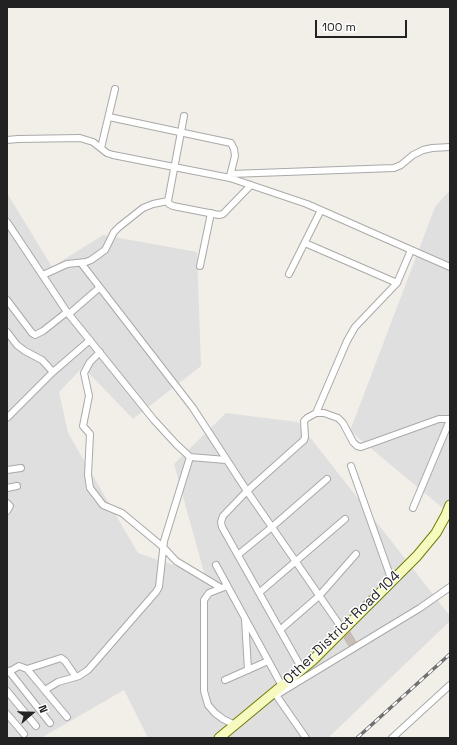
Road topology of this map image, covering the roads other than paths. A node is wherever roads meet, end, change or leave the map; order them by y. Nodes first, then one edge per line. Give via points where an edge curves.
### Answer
1 (115, 89) dead end
2 (184, 116) dead end
3 (108, 117) junction
4 (181, 132) junction
5 (7, 140) edge
6 (450, 147) edge
7 (101, 148) junction
8 (174, 167) junction
9 (230, 176) junction
10 (251, 185) junction
11 (168, 201) junction
12 (321, 210) junction
13 (211, 213) junction
14 (7, 222) edge
15 (305, 243) junction
16 (411, 250) junction
17 (81, 263) junction
18 (200, 266) dead end
19 (450, 267) edge
20 (289, 274) dead end
21 (43, 275) junction
22 (397, 283) junction
23 (99, 288) junction
24 (7, 300) edge
25 (68, 313) junction
26 (7, 332) edge
27 (90, 340) junction
28 (100, 352) junction
29 (53, 372) junction
30 (316, 413) junction
31 (7, 418) edge
32 (450, 420) edge
33 (190, 457) junction
34 (226, 460) junction
35 (351, 466) dead end
36 (21, 468) dead end
37 (7, 470) edge
38 (327, 479) dead end
39 (17, 486) dead end
40 (7, 488) edge
41 (247, 491) junction
42 (7, 503) edge
43 (450, 505) edge
44 (412, 508) dead end
45 (7, 511) edge
46 (345, 519) dead end
47 (272, 527) junction
48 (163, 547) junction
49 (239, 554) junction
50 (356, 554) dead end
51 (295, 561) junction
52 (216, 565) dead end
53 (392, 580) junction
54 (224, 587) junction
55 (450, 587) edge
56 (260, 592) junction
57 (319, 596) junction
58 (245, 618) junction
59 (280, 630) junction
60 (343, 630) junction
61 (268, 661) junction
62 (26, 669) junction
63 (302, 669) junction
64 (248, 670) junction
65 (8, 672) edge
66 (76, 677) junction
67 (226, 680) dead end
68 (450, 685) edge
69 (282, 686) junction
70 (45, 690) junction
71 (7, 691) edge
72 (276, 695) junction
73 (256, 707) junction
74 (7, 714) edge
75 (67, 717) dead end
76 (50, 723) dead end
77 (235, 725) junction
78 (36, 726) dead end
79 (400, 730) junction
80 (24, 734) dead end
81 (219, 738) edge
82 (306, 738) edge
83 (392, 738) edge
84 (395, 738) edge

1 - 3 street
2 - 4 street
3 - 4 street
3 - 7 street
4 - 8 street
4 - 9 street via 231,143 235,156
5 - 7 street via 80,138
6 - 9 street via 424,150 394,168
7 - 8 street via 113,155
8 - 9 street
8 - 11 street
9 - 10 street
10 - 12 street
10 - 13 street via 226,212 219,215
11 - 13 street via 173,206
11 - 17 street via 143,208 114,232 105,250 91,260
12 - 15 street
12 - 16 street
13 - 18 street
14 - 21 street
15 - 20 street
15 - 22 street
16 - 19 street
16 - 22 street
17 - 21 street via 67,264
17 - 23 street
21 - 25 street
22 - 30 street via 355,328
23 - 25 street
23 - 34 street via 192,408
24 - 25 street via 35,335
25 - 27 street
26 - 29 street via 17,345 42,360
27 - 28 street
27 - 29 street
28 - 33 street via 154,420
28 - 48 street via 84,373 89,396 83,426 90,434 90,488 103,504 122,513
29 - 31 street
30 - 32 street via 324,412 338,418 353,442 361,447 439,419
30 - 41 street via 304,421 304,440
32 - 44 street
33 - 34 street
33 - 48 street
34 - 41 street
35 - 53 street
36 - 37 street
38 - 47 street
39 - 40 street
41 - 47 street
41 - 49 street via 221,518 222,527
42 - 45 street via 10,506
43 - 53 street, Other District Road 104 via 428,543
46 - 51 street
47 - 49 street
47 - 51 street
48 - 54 street via 176,561
48 - 66 street via 159,587 156,592 88,670
49 - 56 street
50 - 57 street
51 - 56 street
51 - 57 street
52 - 54 street
53 - 60 street, Other District Road 104
54 - 58 street
54 - 77 street via 209,593 204,600 204,691 208,705 215,713
55 - 72 street via 420,608
56 - 59 street
57 - 59 street
57 - 60 street
58 - 61 street
58 - 64 street
59 - 63 street
60 - 63 street, Other District Road 104
61 - 64 street
61 - 69 street
62 - 65 street via 19,666
62 - 66 street via 62,658
62 - 70 street
63 - 69 street, Other District Road 104
64 - 67 street
65 - 76 street
66 - 70 street via 58,682
68 - 79 street
69 - 73 street, Other District Road 104
70 - 75 street
71 - 78 street
72 - 73 street
72 - 82 street
73 - 77 street, Other District Road 104
74 - 80 street
77 - 81 street, Other District Road 104
79 - 83 street
79 - 84 street

